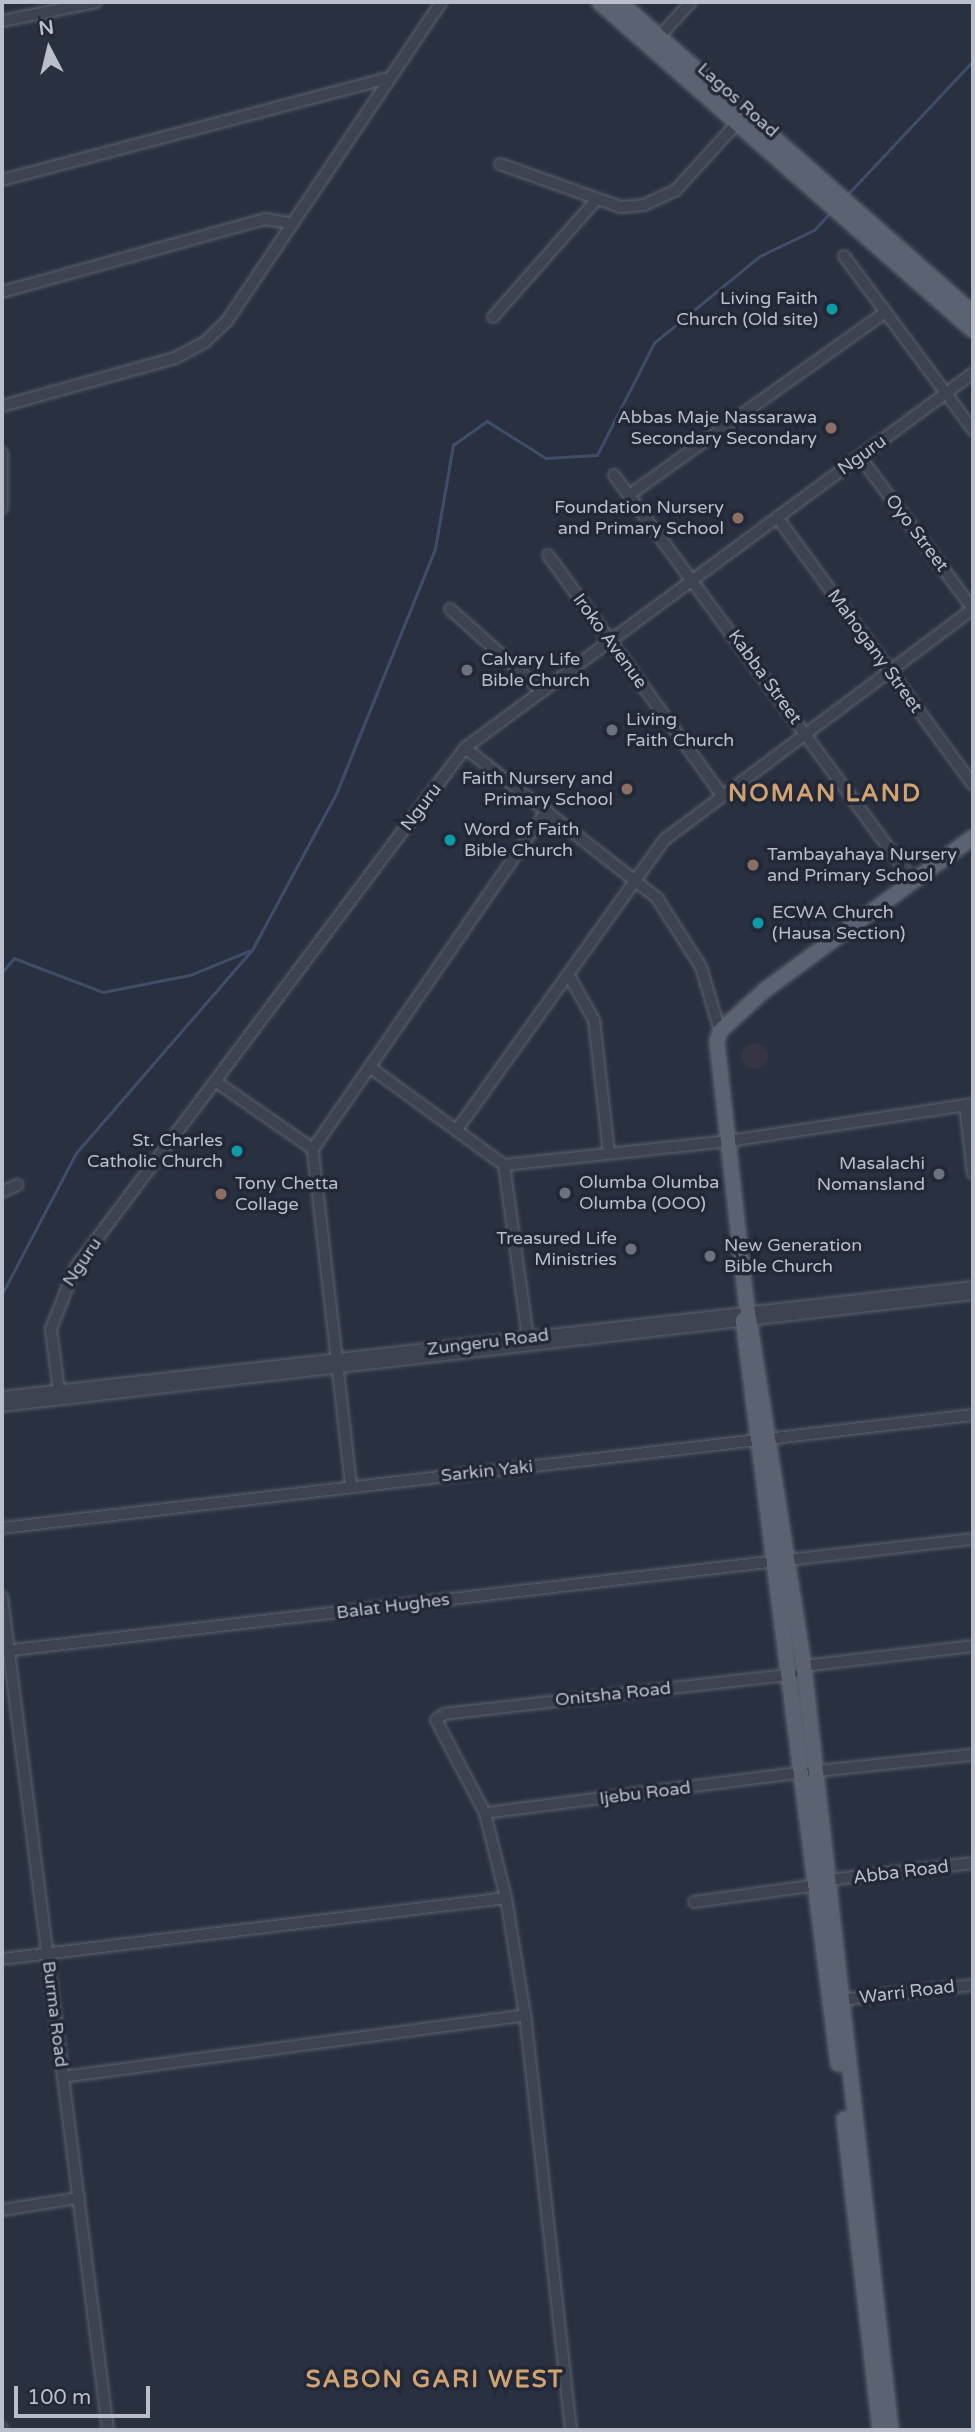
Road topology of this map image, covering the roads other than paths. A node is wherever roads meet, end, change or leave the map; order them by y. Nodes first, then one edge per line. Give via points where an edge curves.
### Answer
1 (96, 2) edge
2 (441, 2) edge
3 (599, 2) edge
4 (620, 2) edge
5 (691, 2) edge
6 (2, 21) edge
7 (655, 42) junction
8 (385, 79) junction
9 (736, 124) junction
10 (500, 164) dead end
11 (2, 180) edge
12 (597, 199) junction
13 (856, 220) junction
14 (290, 223) junction
15 (844, 256) dead end
16 (2, 292) edge
17 (886, 312) junction
18 (973, 313) edge
19 (493, 317) dead end
20 (973, 330) edge
21 (973, 373) edge
22 (946, 393) junction
23 (2, 406) edge
24 (973, 430) edge
25 (2, 453) edge
26 (860, 457) junction
27 (614, 475) dead end
28 (629, 495) junction
29 (2, 509) edge
30 (777, 517) junction
31 (548, 555) dead end
32 (694, 578) junction
33 (450, 609) dead end
34 (973, 609) edge
35 (607, 640) junction
36 (890, 669) junction
37 (541, 690) junction
38 (803, 731) junction
39 (465, 748) junction
40 (973, 785) edge
41 (722, 795) junction
42 (547, 810) junction
43 (973, 836) edge
44 (634, 877) junction
45 (913, 881) junction
46 (568, 974) junction
47 (720, 1031) junction
48 (371, 1068) junction
49 (215, 1081) junction
50 (969, 1105) edge
51 (458, 1128) junction
52 (729, 1141) junction
53 (313, 1149) junction
54 (609, 1153) junction
55 (504, 1165) junction
56 (973, 1174) edge
57 (18, 1185) dead end
58 (2, 1192) edge
59 (973, 1287) edge
60 (973, 1294) edge
61 (747, 1311) junction
62 (528, 1338) junction
63 (335, 1363) junction
64 (59, 1391) junction
65 (2, 1397) edge
66 (2, 1406) edge
67 (973, 1415) edge
68 (765, 1441) junction
69 (351, 1485) junction
70 (2, 1528) edge
71 (973, 1539) edge
72 (783, 1560) junction
73 (2, 1597) edge
74 (973, 1646) edge
75 (5, 1651) edge
76 (798, 1670) junction
77 (973, 1755) edge
78 (811, 1772) junction
79 (485, 1813) junction
80 (973, 1863) edge
81 (823, 1883) junction
82 (506, 1898) junction
83 (694, 1902) dead end
84 (47, 1952) junction
85 (2, 1959) edge
86 (973, 1985) edge
87 (841, 2000) junction
88 (526, 2015) junction
89 (63, 2077) junction
90 (855, 2171) junction
91 (79, 2198) junction
92 (2, 2210) edge
93 (108, 2430) edge
94 (571, 2430) edge
95 (880, 2430) edge
96 (891, 2430) edge

1 - 6 street
2 - 8 street
3 - 7 main road, Lagos Road
4 - 7 main road, Lagos Road
5 - 7 street
7 - 9 main road, Lagos Road
7 - 13 main road, Lagos Road via 817,174
8 - 11 street
8 - 14 street
9 - 12 street via 663,198 621,207
9 - 13 main road, Lagos Road via 807,187
10 - 12 street
12 - 19 street
13 - 18 main road
13 - 20 main road
14 - 16 street via 265,219
14 - 23 street via 226,321 205,342 175,358
15 - 17 street
17 - 22 street
17 - 28 street
21 - 22 street, Nguru
22 - 24 street
22 - 26 street, Nguru
25 - 29 street
26 - 30 street, Nguru
26 - 34 street, Oyo Street
27 - 28 street, Kabba Street
28 - 32 street, Kabba Street
30 - 32 street, Nguru
30 - 36 street, Mahogany Street
31 - 35 street, Iroko Avenue
32 - 35 street, Nguru
32 - 38 street, Kabba Street
33 - 37 street
34 - 36 street
35 - 37 street, Nguru
35 - 41 street, Iroko Avenue
36 - 38 street
36 - 40 street, Mahogany Street
37 - 39 street, Nguru
38 - 41 street
38 - 45 street, Kabba Street
39 - 42 street
39 - 49 street, Nguru
41 - 44 street via 664,840
42 - 44 street
42 - 48 street
43 - 45 main road
44 - 46 street
44 - 47 street via 681,929
45 - 47 main road
46 - 51 street
46 - 54 street via 594,1020
47 - 52 main road via 717,1054
48 - 51 street
48 - 53 street
49 - 53 street
49 - 64 street, Nguru via 59,1297 51,1329
50 - 52 street
50 - 56 street
51 - 55 street
52 - 54 street
52 - 61 main road
53 - 63 street
54 - 55 street
55 - 62 street
57 - 58 street
59 - 61 street, Zungeru Road
60 - 61 street
61 - 62 street, Zungeru Road
61 - 63 street
61 - 68 main road
62 - 63 street, Zungeru Road
63 - 64 street, Zungeru Road
63 - 66 street
63 - 69 street
64 - 65 street, Zungeru Road
67 - 68 street, Sarkin Yaki
68 - 69 street, Sarkin Yaki
68 - 72 main road
69 - 70 street, Sarkin Yaki
71 - 72 street, Balat Hughes
72 - 75 street, Balat Hughes
72 - 76 main road
73 - 75 street, Burma Road
74 - 76 street, Onitsha Road
75 - 84 street, Burma Road
76 - 78 main road
76 - 79 street, Onitsha Road via 443,1714 436,1720
77 - 78 street, Ijebu Road
78 - 79 street, Ijebu Road
78 - 81 main road
79 - 82 street
80 - 81 street, Abba Road
81 - 83 street, Abba Road
81 - 87 main road
81 - 90 main road
82 - 84 street
82 - 88 street
84 - 85 street
84 - 89 street, Burma Road
86 - 87 street, Warri Road
87 - 90 main road
88 - 89 street
88 - 94 street
89 - 91 street, Burma Road
90 - 95 main road
90 - 96 main road
91 - 92 street
91 - 93 street, Burma Road

